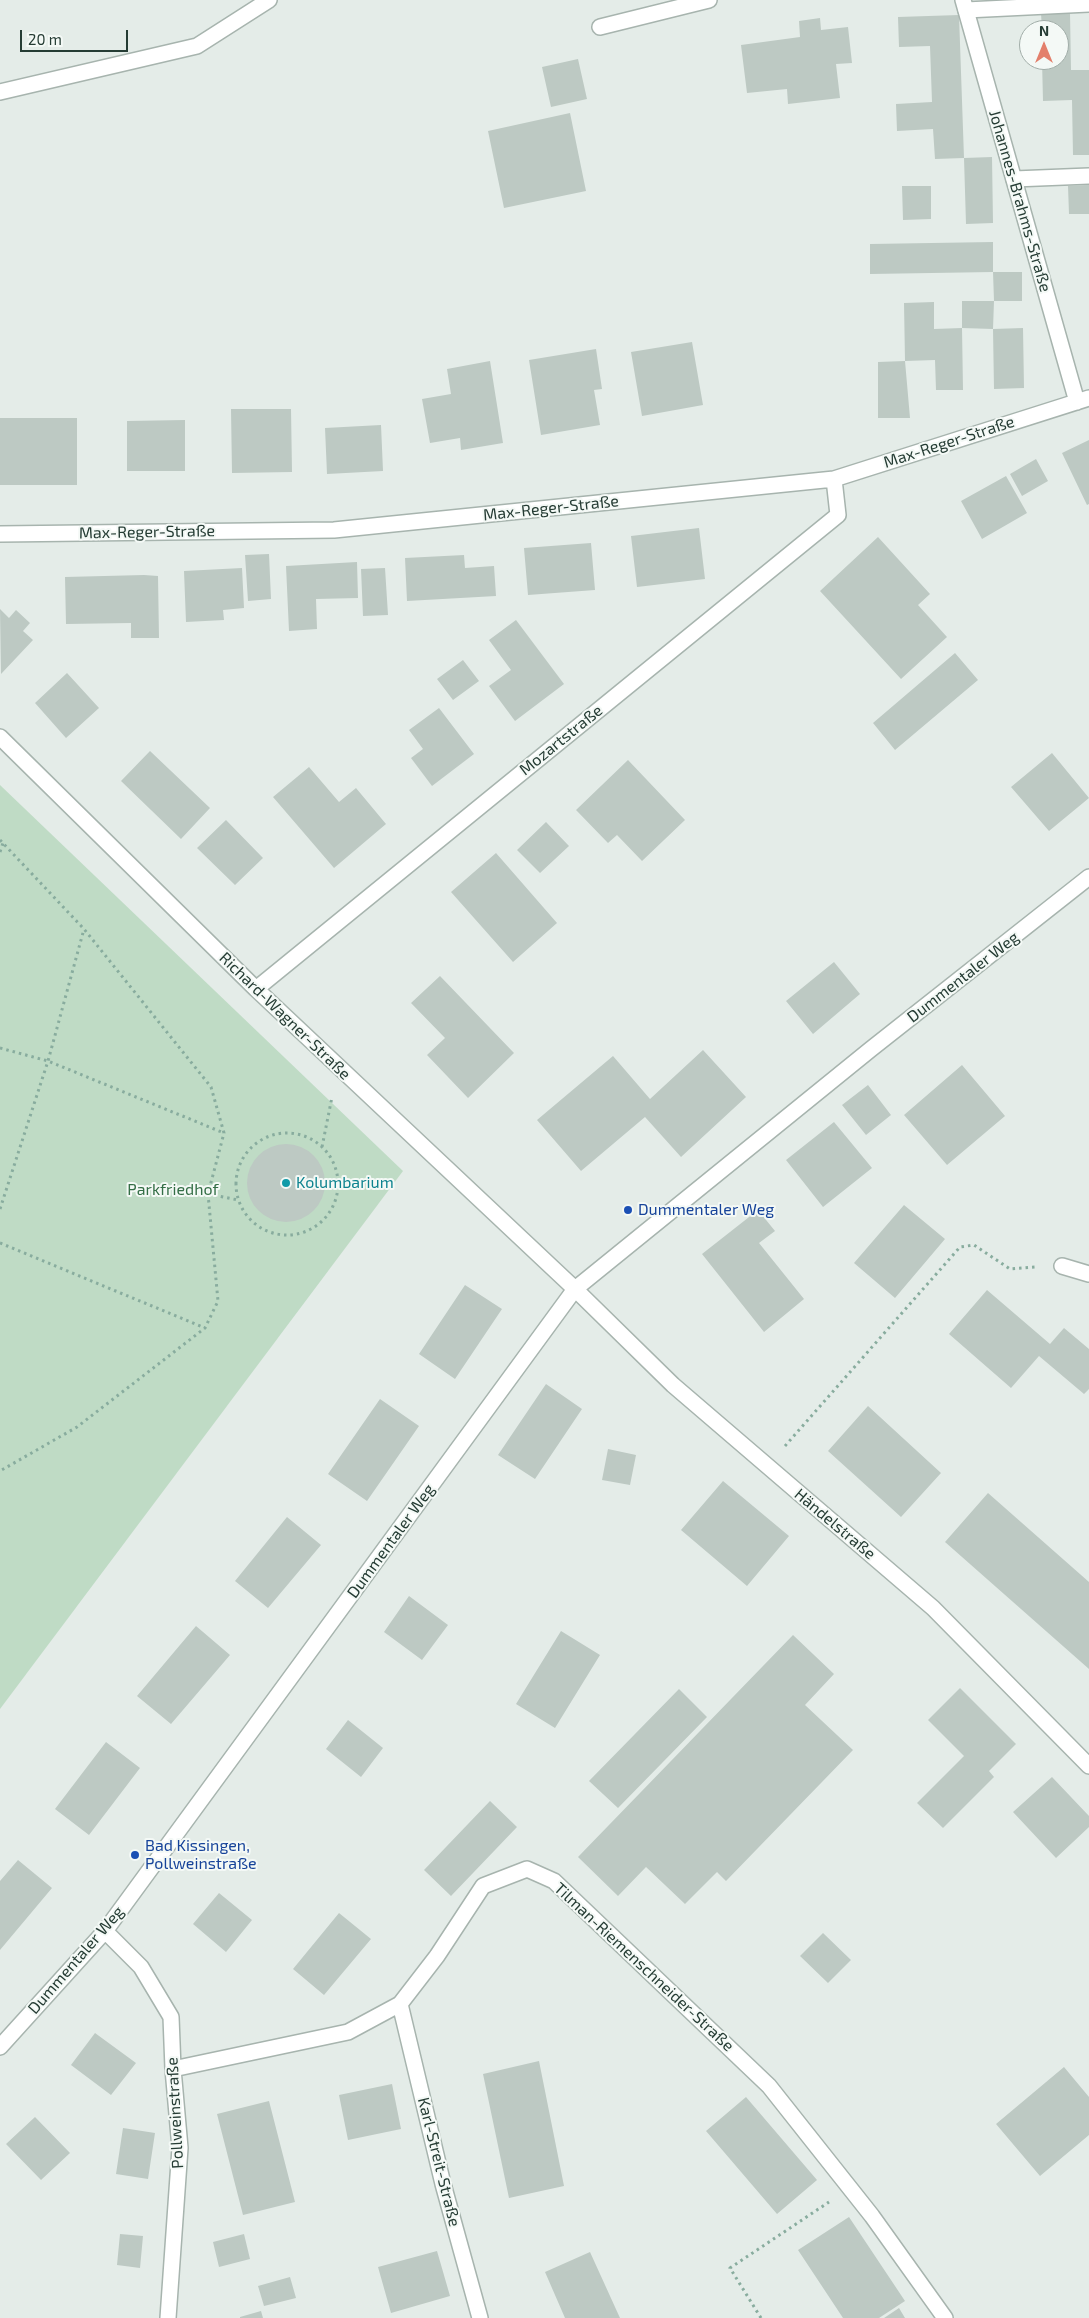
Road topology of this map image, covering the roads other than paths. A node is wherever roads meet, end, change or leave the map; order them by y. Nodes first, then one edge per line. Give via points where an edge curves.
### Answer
1 (269, 0) edge
2 (709, 0) edge
3 (1089, 4) edge
4 (964, 5) edge
5 (600, 27) dead end
6 (0, 92) edge
7 (1089, 176) edge
8 (1014, 179) junction
9 (1083, 400) edge
10 (834, 478) junction
11 (0, 534) edge
12 (0, 737) edge
13 (1089, 877) edge
14 (256, 989) junction
15 (1062, 1266) road end
16 (1089, 1274) edge
17 (575, 1289) junction
18 (1089, 1766) edge
19 (105, 1931) junction
20 (400, 2004) junction
21 (0, 2047) edge
22 (173, 2069) junction
23 (168, 2318) edge
24 (480, 2318) edge
25 (945, 2318) edge

1 - 6 street via 197,46
2 - 5 street
3 - 4 street
4 - 8 street, Johannes-Brahms-Straße
7 - 8 street
8 - 9 street, Johannes-Brahms-Straße
9 - 10 street, Max-Reger-Straße
10 - 11 street, Max-Reger-Straße via 334,530
10 - 14 street, Mozartstraße via 838,515
12 - 14 street, Richard-Wagner-Straße
13 - 17 street, Dummentaler Weg
14 - 17 street, Richard-Wagner-Straße
15 - 16 street
17 - 18 street, Händelstraße via 673,1385 933,1608
17 - 19 street, Dummentaler Weg
19 - 21 street, Dummentaler Weg
19 - 22 street, Pollweinstraße via 141,1966 171,2017
20 - 22 street, Tilman-Riemenschneider-Straße via 348,2032
20 - 24 street, Karl-Streit-Straße via 443,2184
20 - 25 street, Tilman-Riemenschneider-Straße via 437,1956 483,1886 527,1869 554,1881 769,2086 850,2188
22 - 23 street, Pollweinstraße via 180,2148

